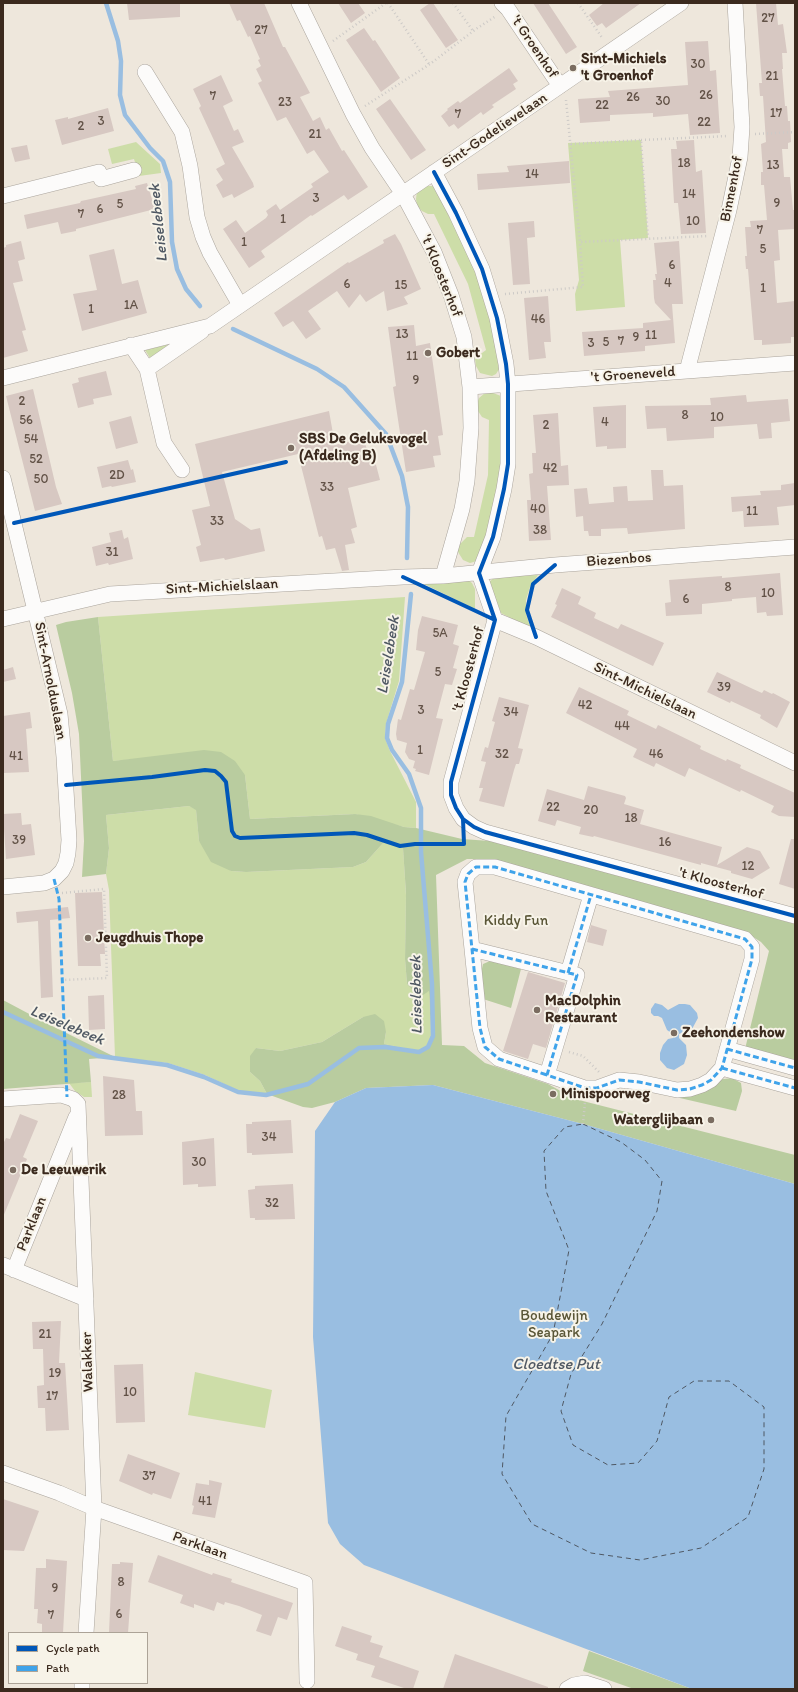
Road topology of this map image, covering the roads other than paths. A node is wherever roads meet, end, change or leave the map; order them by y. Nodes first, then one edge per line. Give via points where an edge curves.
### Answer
1 (298, 3) edge
2 (681, 3) edge
3 (735, 3) edge
4 (508, 5) edge
5 (145, 72) dead end
6 (562, 85) junction
7 (134, 170) dead end
8 (434, 172) junction
9 (402, 194) junction
10 (3, 196) edge
11 (240, 305) junction
12 (210, 326) junction
13 (131, 345) junction
14 (795, 363) edge
15 (147, 369) junction
16 (688, 371) junction
17 (3, 378) edge
18 (508, 384) junction
19 (470, 387) junction
20 (182, 470) dead end
21 (3, 478) edge
22 (795, 547) edge
23 (479, 573) junction
24 (443, 576) junction
25 (36, 611) junction
26 (3, 619) edge
27 (495, 620) junction
28 (795, 763) edge
29 (3, 887) edge
30 (591, 895) junction
31 (795, 916) edge
32 (472, 949) junction
33 (568, 973) junction
34 (727, 1049) junction
35 (722, 1068) junction
36 (795, 1068) edge
37 (547, 1075) junction
38 (795, 1088) edge
39 (3, 1099) edge
40 (78, 1112) junction
41 (8, 1268) edge
42 (86, 1299) junction
43 (3, 1473) edge
44 (94, 1508) junction
45 (86, 1632) edge
46 (307, 1681) dead end
47 (570, 1687) edge
48 (604, 1689) edge

1 - 9 street, 't Kloosterhof via 353,114
2 - 6 street, Sint-Godelievelaan
3 - 16 street, Binnenhof via 742,135 735,186
4 - 6 street, 't Groenhof
5 - 11 street via 182,132 203,238
6 - 8 street, Sint-Godelievelaan
7 - 10 street via 101,178 99,172
8 - 9 street, Sint-Godelievelaan
8 - 18 street via 482,269 502,341
9 - 11 street, Sint-Godelievelaan
9 - 19 street, 't Kloosterhof via 434,252 451,295 464,337
11 - 12 street, Sint-Godelievelaan
12 - 13 street, Sint-Godelievelaan
12 - 15 street, Sint-Godelievelaan
13 - 15 street
13 - 17 street, Sint-Godelievelaan
14 - 16 street, 't Groeneveld
15 - 20 street via 164,443
16 - 18 street, 't Groeneveld
18 - 19 street, 't Groeneveld
18 - 23 street via 508,464 493,538
19 - 24 street, 't Kloosterhof via 471,428 467,481 462,509
21 - 25 street, Sint-Arnolduslaan
22 - 23 street, Biezenbos
23 - 24 street, Biezenbos
23 - 27 street, 't Kloosterhof
24 - 25 street, Sint-Michielslaan via 110,594
25 - 26 street, Sint-Michielslaan
25 - 29 street, Sint-Arnolduslaan via 60,714 68,853 62,871 54,878 44,883
27 - 28 street, Sint-Michielslaan via 536,637
27 - 31 street, 't Kloosterhof via 451,782 451,795 463,819 485,832
30 - 32 street via 495,867 476,867 468,874 465,882
30 - 33 street
30 - 34 street via 745,939 752,947 752,959
32 - 33 street
32 - 37 street via 480,1028 485,1047 499,1059
33 - 37 street via 577,975
34 - 35 street
34 - 36 street
35 - 37 street via 710,1080 690,1089 677,1090 619,1080 597,1088 586,1088
35 - 38 street
39 - 40 street via 61,1095 73,1099 78,1104
40 - 41 street, Parklaan
40 - 42 street, Walakker
41 - 42 street, Parklaan
42 - 44 street, Walakker
43 - 44 street, Parklaan
44 - 45 street, Walakker
44 - 46 street, Parklaan via 305,1583
47 - 48 street via 585,1683

